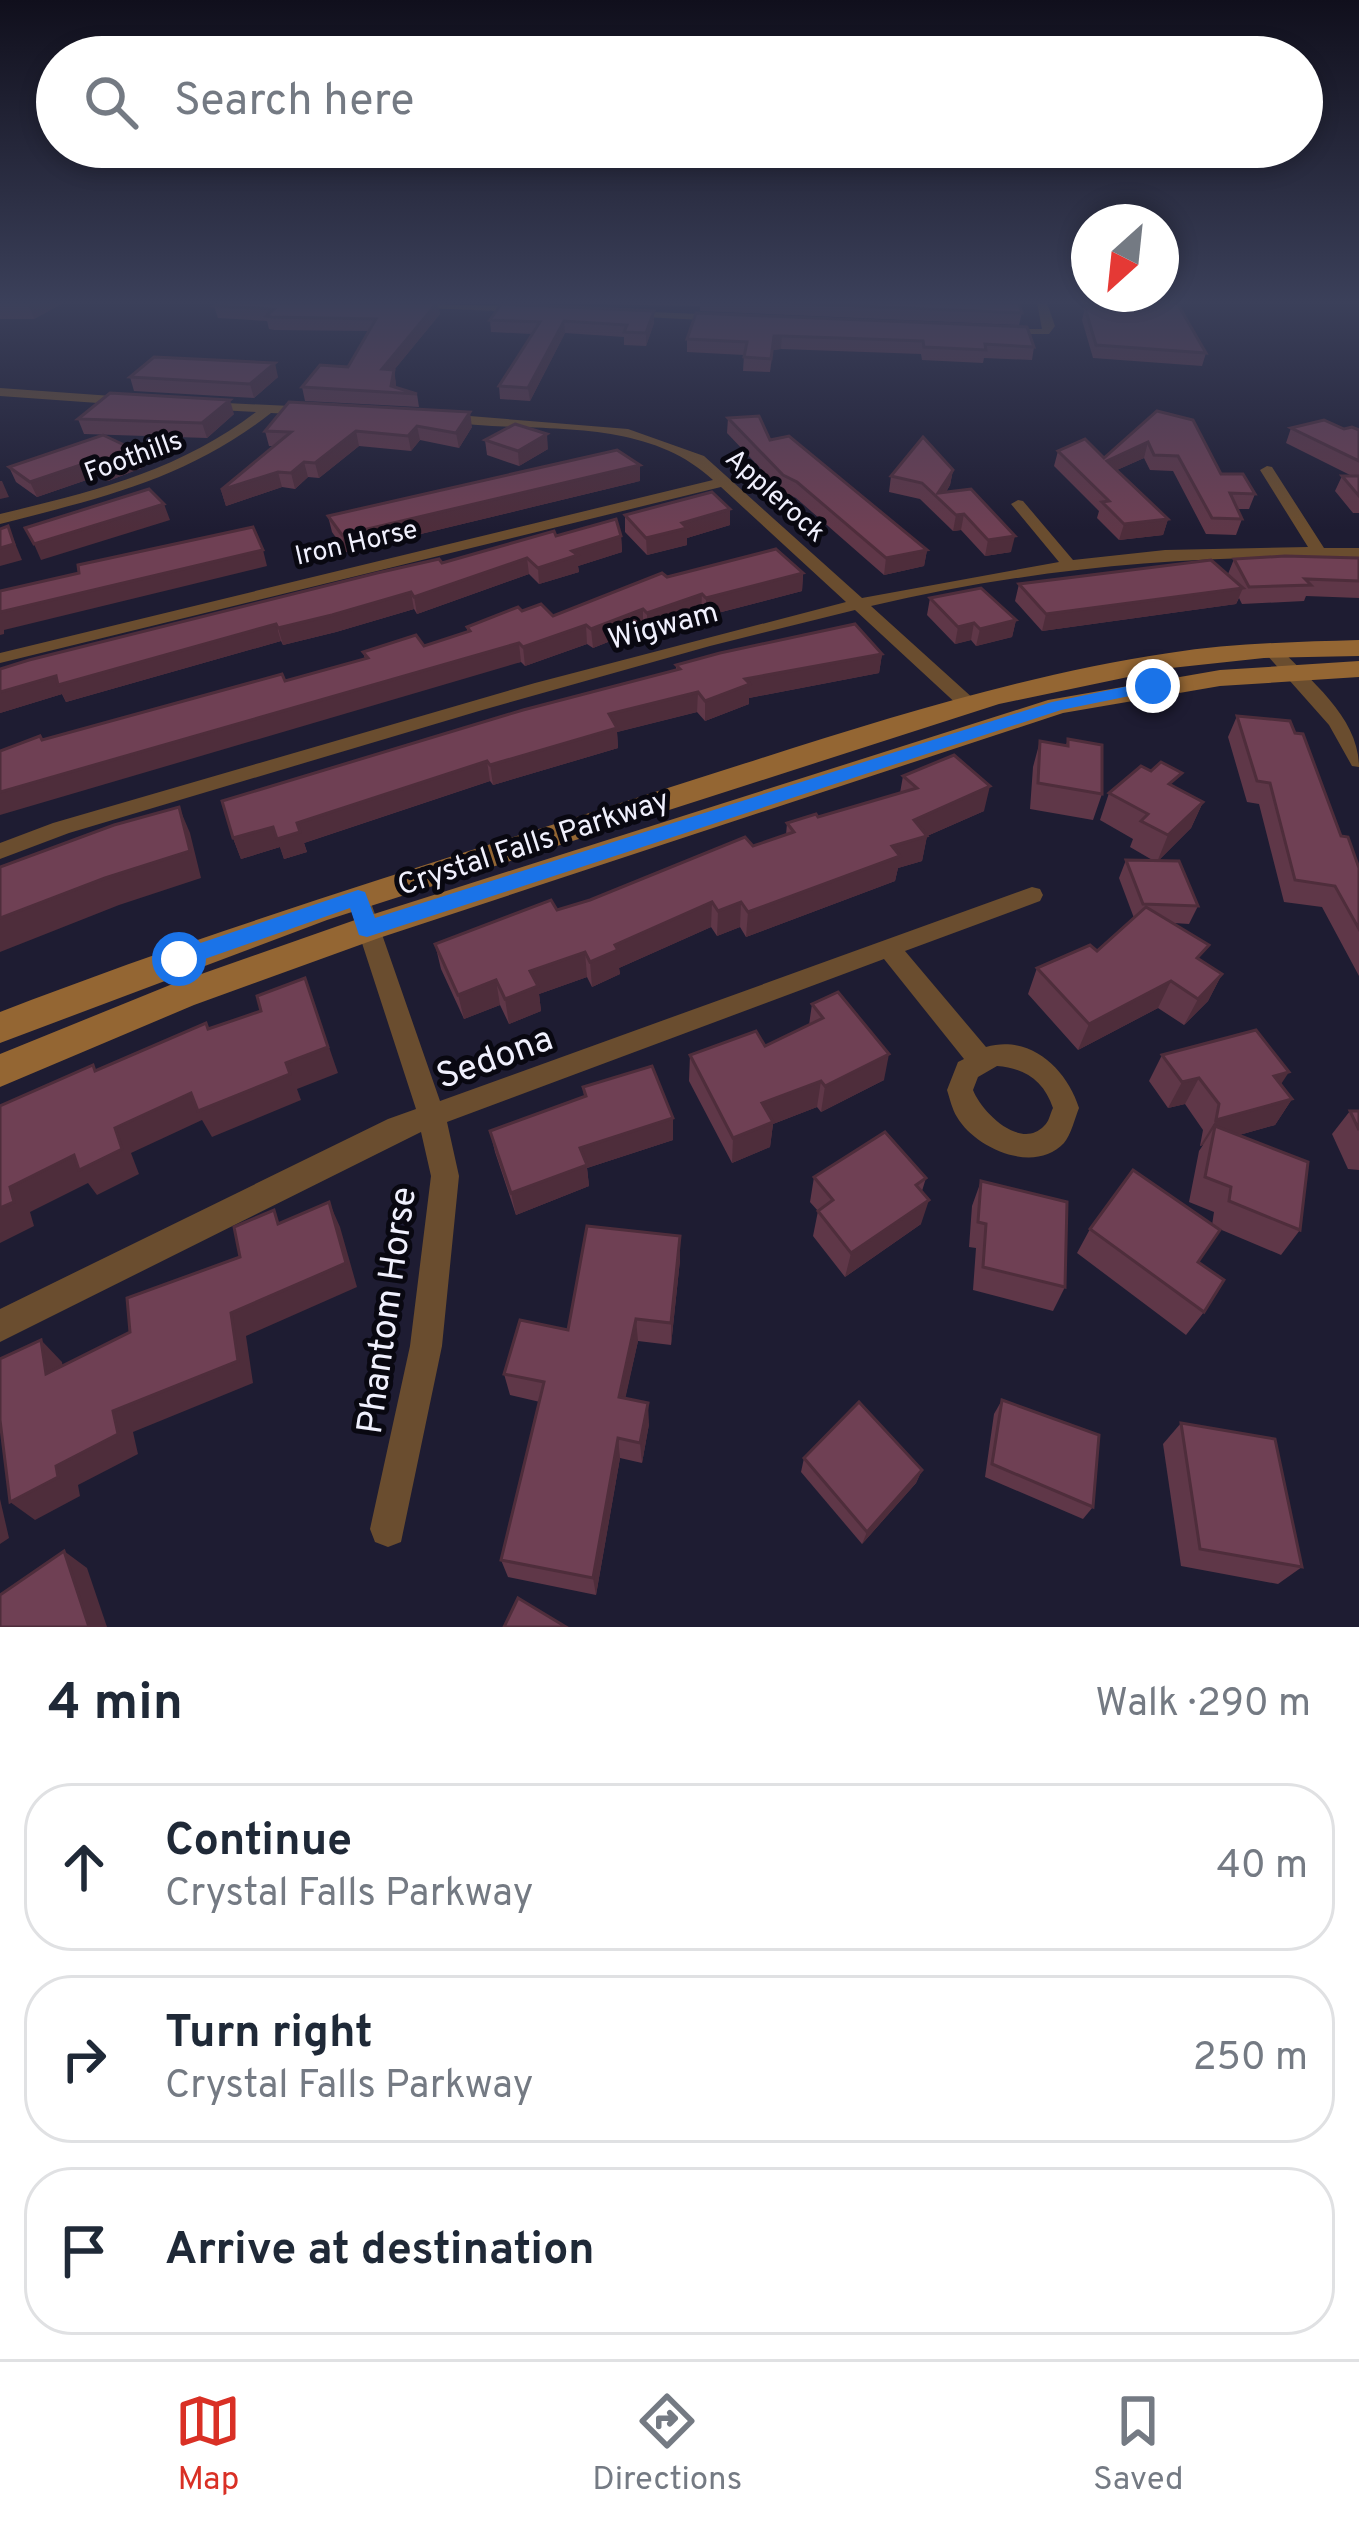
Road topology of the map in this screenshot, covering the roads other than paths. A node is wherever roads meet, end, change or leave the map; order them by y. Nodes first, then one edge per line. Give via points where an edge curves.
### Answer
1 (0, 392) edge
2 (151, 403) edge
3 (197, 405) edge
4 (268, 409) junction
5 (332, 412) edge
6 (417, 416) edge
7 (1267, 470) dead end
8 (725, 481) junction
9 (1018, 504) dead end
10 (0, 519) edge
11 (1318, 550) junction
12 (1359, 553) edge
13 (1067, 562) junction
14 (861, 603) junction
15 (1359, 648) edge
16 (0, 658) edge
17 (1282, 661) junction
18 (1359, 669) edge
19 (968, 704) junction
20 (1359, 760) edge
21 (0, 851) edge
22 (1032, 895) dead end
23 (362, 913) junction
24 (889, 948) junction
25 (0, 1028) edge
26 (980, 1059) dead end
27 (0, 1071) edge
28 (432, 1118) junction
29 (0, 1326) edge
30 (388, 1529) dead end

1 - 2 street
3 - 4 street
4 - 5 street
4 - 10 street, Foothills via 170,475
6 - 8 street, Applerock via 628,433 699,459
7 - 11 street
8 - 14 street, Applerock
8 - 16 street, Iron Horse
9 - 13 street
11 - 12 street, Wigwam
11 - 13 street, Wigwam
13 - 14 street, Wigwam
14 - 19 street, Applerock
14 - 21 street, Wigwam via 458,710
15 - 17 main road, Crystal Falls Parkway
17 - 18 main road, Crystal Falls Parkway
17 - 19 main road, Crystal Falls Parkway via 1122,665
17 - 20 street
17 - 23 main road, Crystal Falls Parkway via 1058,706
19 - 23 main road, Crystal Falls Parkway
22 - 24 street, Sedona
23 - 25 main road, Crystal Falls Parkway
23 - 27 main road, Crystal Falls Parkway
23 - 28 street, Phantom Horse
24 - 26 street
24 - 28 street, Sedona
28 - 29 street, Sedona
28 - 30 street, Phantom Horse via 445,1176 436,1286

